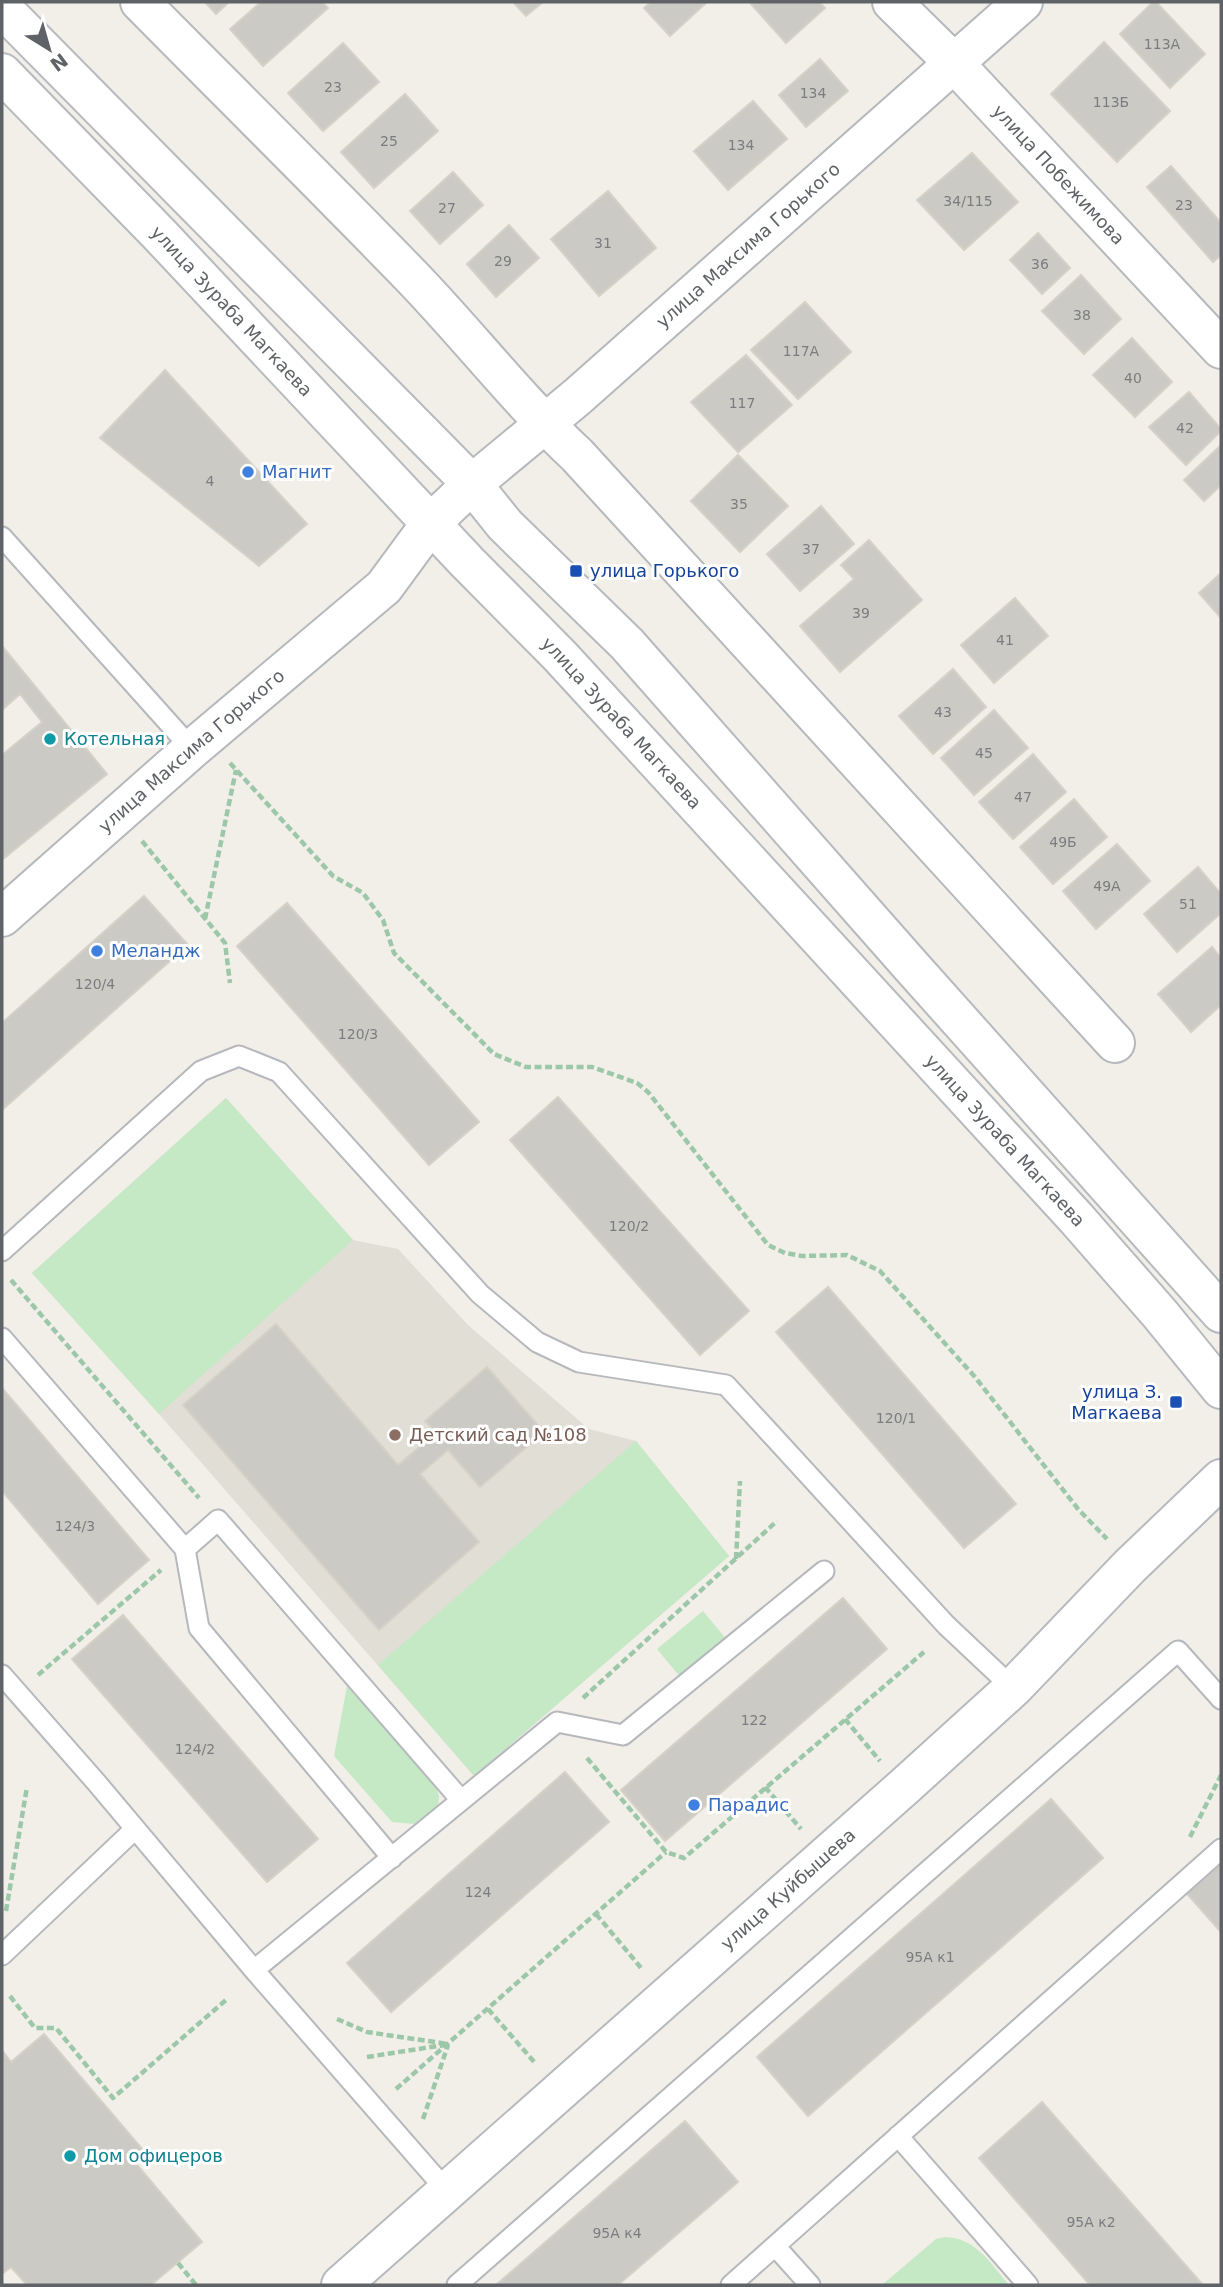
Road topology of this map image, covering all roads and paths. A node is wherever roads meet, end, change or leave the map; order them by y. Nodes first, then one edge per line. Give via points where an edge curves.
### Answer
1 (140, 2) edge
2 (892, 2) edge
3 (1024, 2) edge
4 (2, 8) edge
5 (954, 63) junction
6 (2, 73) edge
7 (1221, 349) edge
8 (544, 425) junction
9 (472, 484) junction
10 (431, 523) junction
11 (2, 537) edge
12 (192, 749) junction
13 (228, 761) dead end
14 (236, 769) junction
15 (139, 837) dead end
16 (2, 917) edge
17 (205, 919) junction
18 (230, 983) dead end
19 (1115, 1043) dead end
20 (2, 1251) edge
21 (11, 1280) dead end
22 (1221, 1313) edge
23 (2, 1338) edge
24 (1221, 1389) edge
25 (1221, 1479) edge
26 (740, 1481) dead end
27 (218, 1520) junction
28 (777, 1521) dead end
29 (185, 1549) junction
30 (736, 1560) junction
31 (1130, 1566) junction
32 (824, 1571) dead end
33 (924, 1652) dead end
34 (2, 1675) edge
35 (38, 1675) dead end
36 (1013, 1688) junction
37 (1221, 1699) edge
38 (845, 1719) junction
39 (557, 1722) junction
40 (885, 1767) dead end
41 (1221, 1775) edge
42 (27, 1787) dead end
43 (765, 1787) junction
44 (461, 1800) junction
45 (135, 1829) junction
46 (805, 1833) dead end
47 (1185, 1848) dead end
48 (1221, 1849) edge
49 (666, 1852) junction
50 (392, 1858) junction
51 (5, 1913) dead end
52 (596, 1914) junction
53 (2, 1955) edge
54 (254, 1970) junction
55 (645, 1972) dead end
56 (10, 1996) dead end
57 (226, 2000) dead end
58 (488, 2009) junction
59 (332, 2017) dead end
60 (449, 2044) junction
61 (365, 2057) dead end
62 (537, 2064) dead end
63 (395, 2090) dead end
64 (423, 2119) dead end
65 (898, 2136) junction
66 (447, 2191) junction
67 (775, 2246) junction
68 (178, 2263) dead end
69 (196, 2285) edge
70 (341, 2285) edge
71 (457, 2285) edge
72 (731, 2285) edge
73 (810, 2285) edge
74 (1028, 2285) edge

1 - 8 street via 413,278
2 - 5 street, улица Побежимова
3 - 5 street, улица Максима Горького
4 - 9 street
5 - 7 street, улица Побежимова
5 - 8 street, улица Максима Горького
6 - 10 street, улица Зураба Магкаева
8 - 9 street, улица Максима Горького
8 - 19 street via 577,455
9 - 10 street, улица Максима Горького
9 - 22 street via 505,525 627,643
10 - 12 street, улица Максима Горького via 384,587
10 - 24 street, улица Зураба Магкаева via 560,656 1067,1208
11 - 12 lane
12 - 16 street, улица Максима Горького
13 - 14 path
14 - 17 path
14 - 31 path via 332,876 363,893 383,920 394,953 494,1054 526,1067 592,1067 637,1083 768,1245 786,1253 847,1255 880,1271 975,1377 1078,1509
15 - 17 path
17 - 18 path via 225,943
20 - 36 lane via 201,1071 239,1056 279,1072 480,1294 537,1342 579,1362 726,1385 946,1625
21 - 27 path
23 - 29 lane
25 - 31 street, улица Куйбышева
26 - 30 path
27 - 29 lane
27 - 44 lane
28 - 30 path
29 - 35 path
29 - 50 lane via 198,1628
30 - 39 path
31 - 36 street, улица Куйбышева
32 - 39 lane via 624,1735
33 - 38 path
34 - 45 lane
36 - 66 street, улица Куйбышева
37 - 71 lane via 1178,1651
38 - 40 path
38 - 43 path
39 - 44 lane
39 - 49 path
41 - 47 path
42 - 51 path
43 - 46 path
43 - 49 path via 684,1857
44 - 50 lane
45 - 53 lane
45 - 54 lane
48 - 65 lane
49 - 52 path
50 - 54 lane
52 - 55 path
52 - 58 path
54 - 66 lane
56 - 57 path via 35,2028 56,2028 113,2098
58 - 60 path
58 - 62 path
59 - 60 path via 367,2032
60 - 61 path
60 - 63 path
60 - 64 path
65 - 67 lane
65 - 74 lane
66 - 70 street, улица Куйбышева
67 - 72 lane
67 - 73 lane
68 - 69 path

